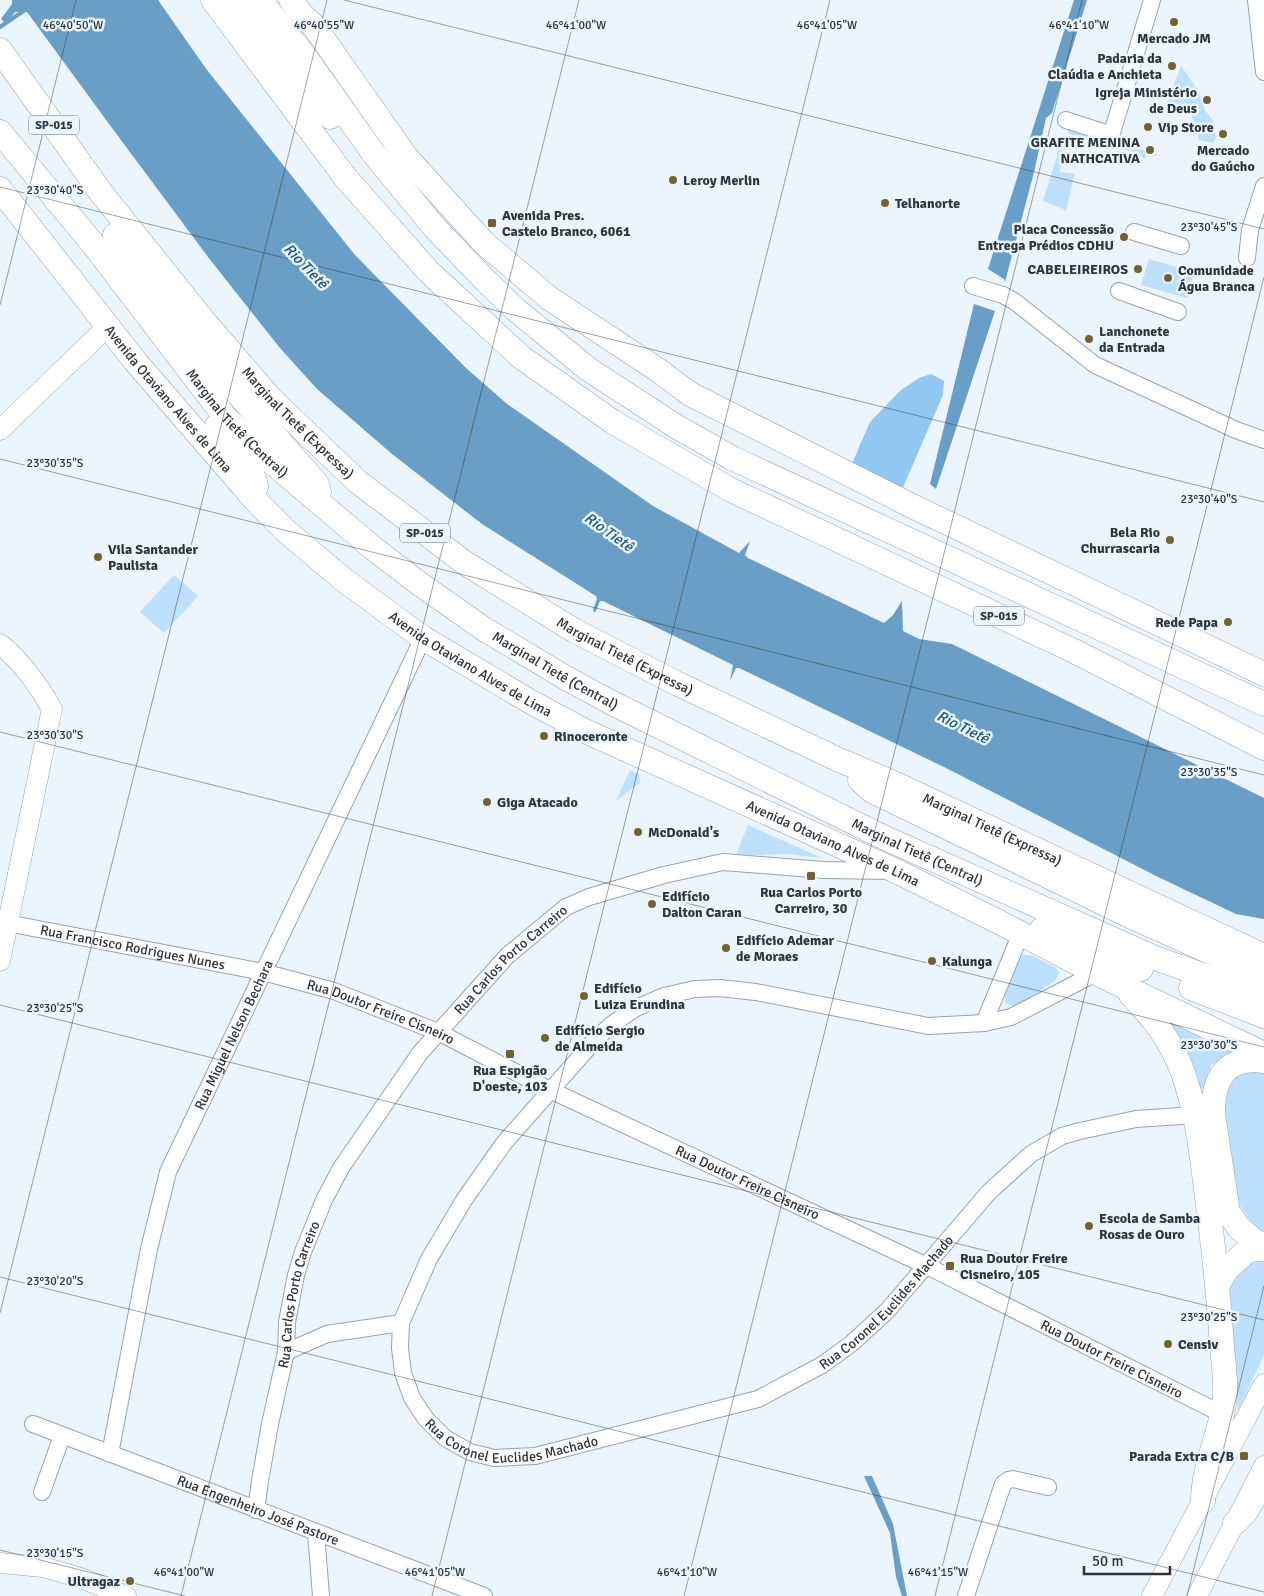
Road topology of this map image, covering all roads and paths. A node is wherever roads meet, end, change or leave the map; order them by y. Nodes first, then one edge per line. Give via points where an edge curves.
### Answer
1 (213, 0) edge
2 (234, 0) edge
3 (260, 0) edge
4 (291, 0) edge
5 (300, 0) edge
6 (1152, 0) edge
7 (1256, 0) edge
8 (314, 26) junction
9 (2, 53) edge
10 (1264, 72) edge
11 (1066, 120) dead end
12 (0, 132) edge
13 (374, 154) junction
14 (1264, 186) edge
15 (0, 189) edge
16 (102, 194) junction
17 (1134, 232) dead end
18 (93, 244) junction
19 (1181, 246) dead end
20 (1247, 258) dead end
21 (973, 286) dead end
22 (1118, 291) dead end
23 (1178, 312) dead end
24 (108, 326) junction
25 (0, 430) edge
26 (1264, 440) edge
27 (256, 501) junction
28 (322, 506) junction
29 (876, 525) junction
30 (1033, 565) junction
31 (423, 638) junction
32 (0, 644) edge
33 (1264, 674) edge
34 (1264, 694) edge
35 (1264, 704) edge
36 (1264, 734) edge
37 (1264, 748) edge
38 (837, 759) junction
39 (778, 784) junction
40 (896, 871) junction
41 (1130, 916) junction
42 (997, 920) junction
43 (4, 923) edge
44 (1021, 933) junction
45 (1264, 956) edge
46 (0, 961) edge
47 (263, 972) junction
48 (1096, 973) junction
49 (1264, 976) edge
50 (1119, 984) junction
51 (1264, 997) edge
52 (1264, 1016) edge
53 (984, 1023) junction
54 (438, 1032) junction
55 (1264, 1054) edge
56 (1264, 1060) edge
57 (550, 1090) junction
58 (1196, 1115) junction
59 (1264, 1247) edge
60 (927, 1266) junction
61 (1218, 1284) junction
62 (401, 1323) junction
63 (286, 1352) junction
64 (1264, 1384) edge
65 (1222, 1414) junction
66 (33, 1424) dead end
67 (62, 1436) junction
68 (110, 1454) junction
69 (1264, 1466) edge
70 (1264, 1481) edge
71 (1048, 1487) dead end
72 (42, 1492) dead end
73 (1203, 1501) junction
74 (256, 1510) junction
75 (1235, 1523) junction
76 (316, 1533) junction
77 (0, 1563) edge
78 (126, 1596) edge
79 (321, 1596) edge
80 (484, 1596) edge
81 (966, 1596) edge
82 (1152, 1596) edge
83 (1197, 1596) edge

1 - 37 highway, SP-015 via 345,177 428,271 520,357 613,422 731,490 1074,651
2 - 13 highway via 349,140
3 - 13 highway
4 - 8 highway
5 - 8 highway
6 - 11 street via 1112,133
7 - 10 street
8 - 30 highway via 406,157 428,183 484,243 549,298 690,394
9 - 16 highway, SP-015
12 - 18 highway, Marginal Tietê (Central)
13 - 29 highway via 434,228 487,282 588,369 677,427 724,453
14 - 20 street via 1250,230
15 - 24 highway, Avenida Otaviano Alves de Lima
16 - 28 highway via 106,223 211,363 317,484
16 - 38 highway, Marginal Tietê (Expressa) / SP-015 via 271,399 358,482 465,563 575,631
17 - 19 street
18 - 27 highway via 94,256 136,322 241,458 256,482
18 - 28 highway, Marginal Tietê (Central) via 225,417
21 - 26 street via 1009,298 1094,365
22 - 23 street
24 - 25 main road
24 - 27 highway, Avenida Otaviano Alves de Lima
27 - 31 highway, Avenida Otaviano Alves de Lima via 344,580
28 - 39 highway, Marginal Tietê (Central) via 418,582 520,651 614,704
29 - 35 highway
29 - 36 highway via 909,551
30 - 33 highway
30 - 34 highway via 1071,595
31 - 40 highway, Avenida Otaviano Alves de Lima via 585,731
31 - 47 street, Rua Miguel Nelson Bechara
32 - 43 main road via 13,654 40,687 52,709
38 - 41 highway, SP-015 via 872,791
38 - 45 highway, Marginal Tietê (Expressa) / SP-015
39 - 41 highway via 792,782 1089,906 1107,913
39 - 51 highway, Marginal Tietê (Central) via 886,838 1155,958
40 - 42 highway, Avenida Otaviano Alves de Lima
40 - 54 street, Rua Carlos Porto Carreiro via 824,870 723,862 589,897 566,907 507,956
41 - 49 highway, SP-015
42 - 44 highway, Avenida Otaviano Alves de Lima
42 - 52 highway via 1024,922
43 - 46 main road
43 - 47 street, Rua Francisco Rodrigues Nunes
44 - 48 highway, Avenida Otaviano Alves de Lima
44 - 53 street
47 - 54 street, Rua Doutor Freire Cisneiro via 334,991
47 - 68 street, Rua Miguel Nelson Bechara via 168,1172 149,1249
48 - 50 highway, Avenida Otaviano Alves de Lima
48 - 53 street, Rua Coronel Euclides Machado via 1011,1018
50 - 55 highway, Avenida Otaviano Alves de Lima
50 - 58 highway via 1152,1016 1165,1034 1183,1072
53 - 57 street, Rua Coronel Euclides Machado via 928,1026 756,992 695,989 664,996 636,1008 611,1025
54 - 57 street, Rua Doutor Freire Cisneiro
54 - 63 street, Rua Carlos Porto Carreiro via 368,1127 324,1200 296,1275 288,1314
56 - 59 highway via 1243,1060 1224,1071 1216,1086 1213,1107 1228,1212 1239,1228
57 - 60 street, Rua Doutor Freire Cisneiro
57 - 62 street, Rua Coronel Euclides Machado via 504,1143 464,1200 429,1259
58 - 60 street, Rua Coronel Euclides Machado via 1136,1119 1062,1136 1031,1154 1008,1173
58 - 61 highway
59 - 61 highway via 1248,1250 1227,1270
60 - 62 street, Rua Coronel Euclides Machado via 851,1344 791,1383 758,1398 535,1456 494,1458 470,1452 445,1438 426,1419 412,1398 403,1373
60 - 65 street, Rua Doutor Freire Cisneiro
61 - 65 highway via 1225,1394
62 - 63 street via 327,1334
63 - 74 street, Rua Carlos Porto Carreiro
64 - 73 main road
65 - 73 highway via 1203,1488
66 - 67 street, Rua Engenheiro José Pastore
67 - 68 street, Rua Engenheiro José Pastore
67 - 72 street
68 - 74 street, Rua Engenheiro José Pastore
69 - 75 main road
70 - 75 highway via 1245,1513
71 - 81 street via 1013,1479 1003,1484
73 - 82 main road
74 - 76 street, Rua Engenheiro José Pastore
75 - 83 main road
76 - 79 street
76 - 80 street, Rua Engenheiro José Pastore
77 - 78 main road via 44,1567

